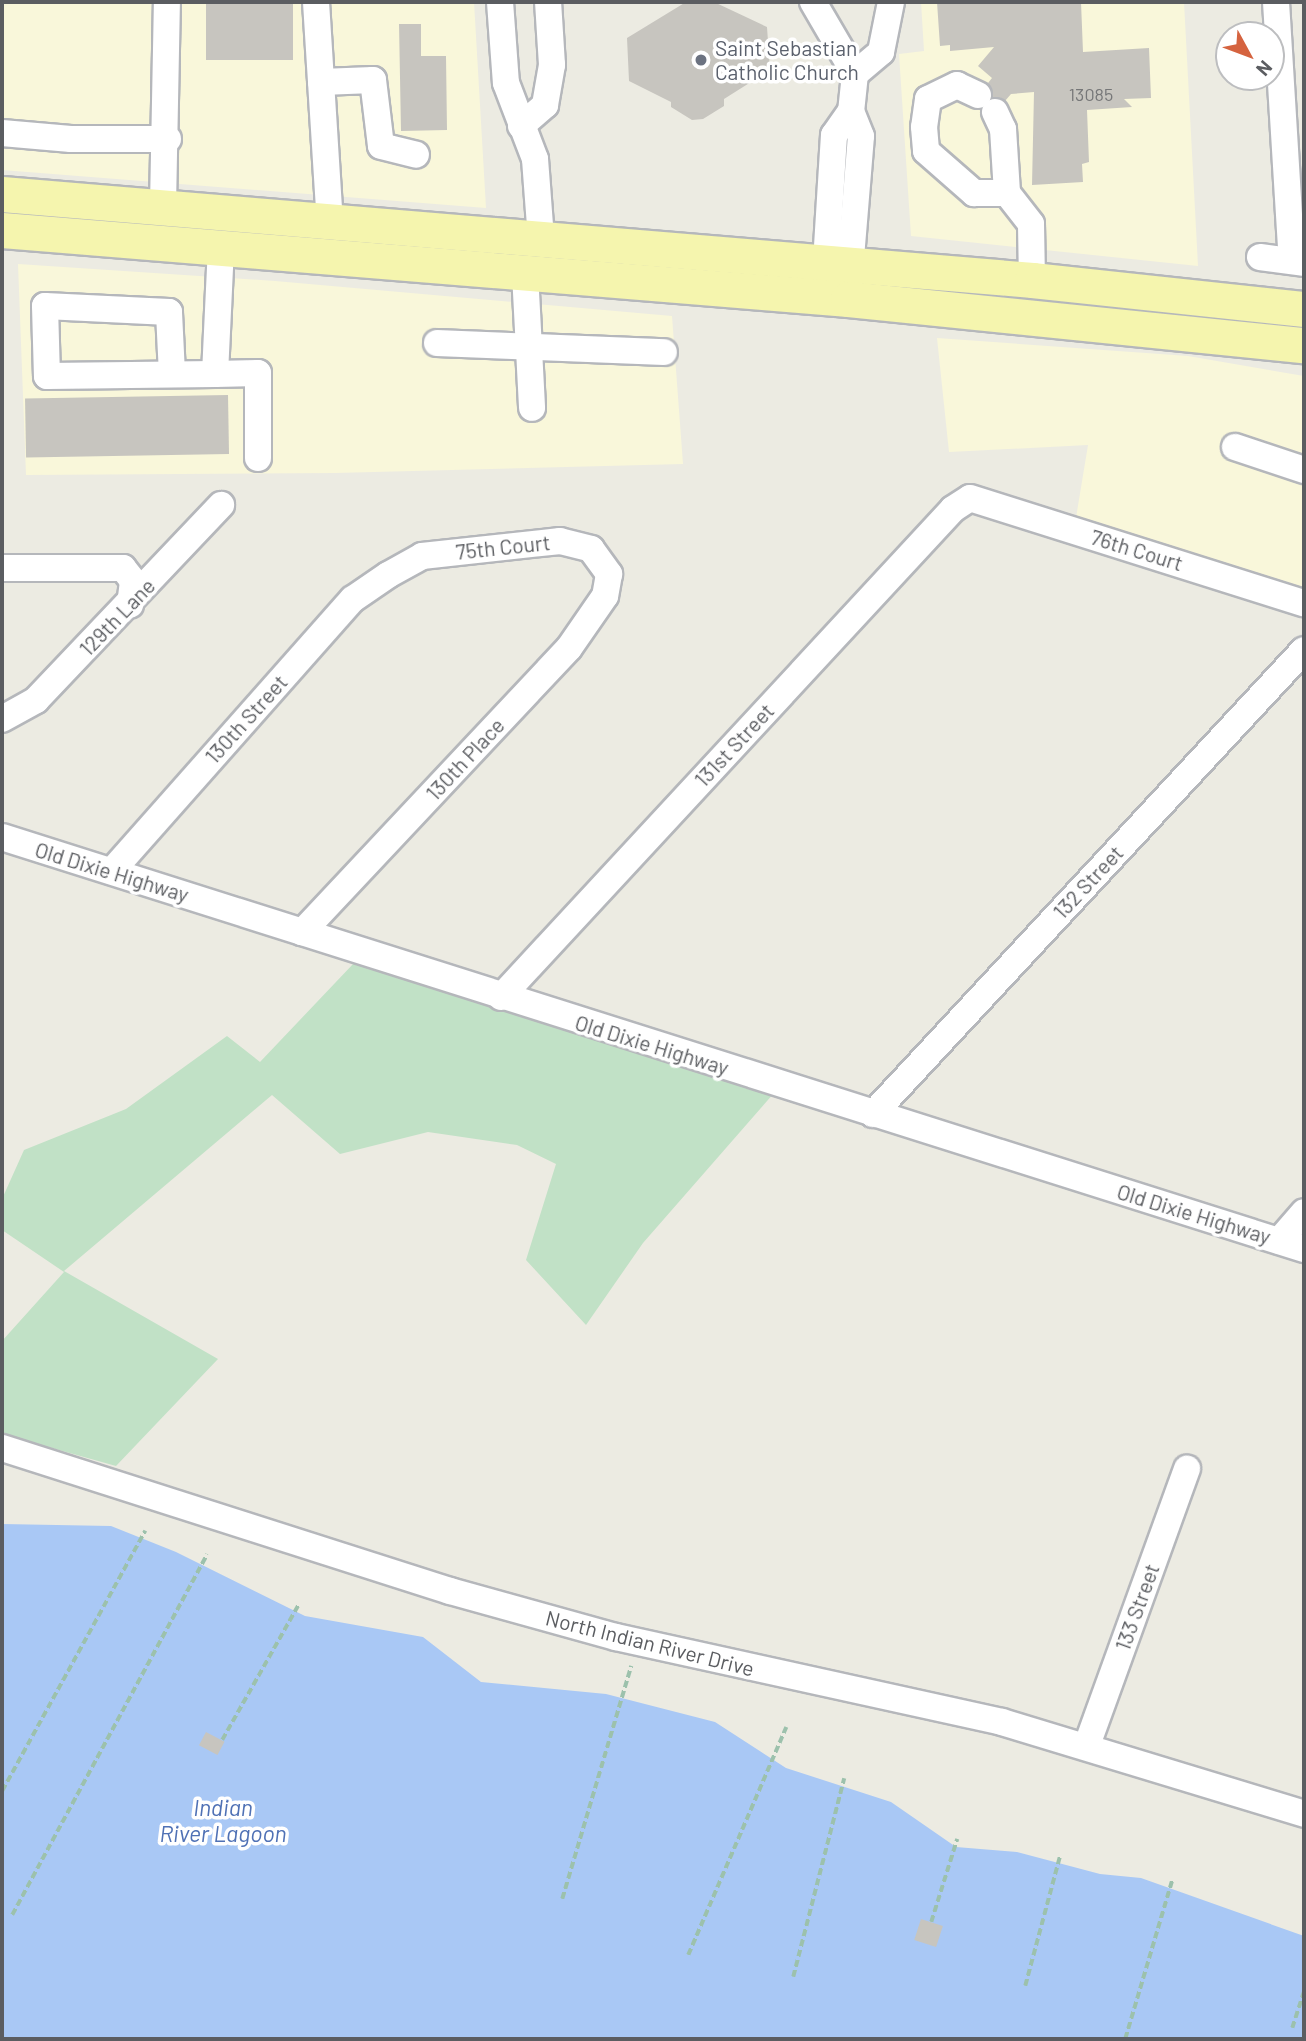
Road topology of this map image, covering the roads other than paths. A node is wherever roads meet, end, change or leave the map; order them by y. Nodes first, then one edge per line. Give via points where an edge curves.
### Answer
1 (167, 2) edge
2 (316, 2) edge
3 (500, 2) edge
4 (548, 2) edge
5 (813, 2) edge
6 (891, 2) edge
7 (1276, 2) edge
8 (855, 74) junction
9 (321, 82) junction
10 (521, 126) junction
11 (2, 133) edge
12 (167, 139) junction
13 (416, 155) dead end
14 (1007, 193) junction
15 (2, 194) edge
16 (163, 206) junction
17 (330, 222) junction
18 (2, 230) edge
19 (541, 239) junction
20 (221, 248) junction
21 (1260, 257) dead end
22 (1298, 262) edge
23 (838, 263) junction
24 (525, 273) junction
25 (1032, 280) junction
26 (836, 298) junction
27 (1304, 309) edge
28 (437, 343) dead end
29 (529, 345) junction
30 (1304, 345) edge
31 (664, 352) dead end
32 (172, 374) junction
33 (215, 374) junction
34 (532, 408) dead end
35 (1235, 447) dead end
36 (258, 458) dead end
37 (1304, 470) edge
38 (971, 498) joint
39 (220, 505) dead end
40 (2, 568) edge
41 (609, 573) joint
42 (388, 575) joint
43 (1304, 603) edge
44 (130, 605) junction
45 (1304, 650) edge
46 (3, 719) edge
47 (2, 837) edge
48 (112, 871) junction
49 (302, 932) junction
50 (501, 997) junction
51 (873, 1114) junction
52 (1304, 1212) edge
53 (1279, 1241) junction
54 (1304, 1249) edge
55 (2, 1448) edge
56 (1187, 1468) dead end
57 (1087, 1745) junction
58 (1304, 1814) edge

1 - 12 street
2 - 9 street
3 - 10 street via 506,83
4 - 10 street via 552,65 545,105
5 - 8 street
6 - 8 street via 881,52
7 - 22 street
8 - 23 street via 851,111 834,135
9 - 13 street via 373,80 381,146
9 - 17 street
10 - 19 street via 535,159 542,202
11 - 12 street
12 - 16 street
14 - 14 street via 1003,129 987,104 957,85 929,99 923,127 926,151 974,193
14 - 25 street via 1031,224
15 - 16 main road
16 - 17 main road
17 - 19 main road
18 - 20 main road
19 - 23 main road
20 - 24 main road
20 - 33 street
21 - 22 street
23 - 25 main road
23 - 26 street
24 - 26 main road
24 - 29 street
25 - 27 main road
26 - 30 main road
28 - 29 street
29 - 31 street
29 - 34 street
32 - 32 street via 47,376 45,306 169,312
32 - 33 street
33 - 36 street via 258,373
35 - 37 street
38 - 43 street, 76th Court
38 - 50 street, 131st Street via 953,509
39 - 44 street, 129th Lane
40 - 44 street via 123,568 133,581
41 - 42 street, 75th Court via 591,549 560,541 422,556
41 - 49 street, 130th Place via 605,596 569,649
42 - 48 street, 130th Street via 353,599
44 - 46 street, 129th Lane via 36,700
45 - 51 street, 132 Street
47 - 48 street, Old Dixie Highway
48 - 49 street, Old Dixie Highway
49 - 50 street, Old Dixie Highway
50 - 51 street, Old Dixie Highway
51 - 53 street, Old Dixie Highway
52 - 53 street
53 - 54 street, Old Dixie Highway
55 - 57 street, North Indian River Drive via 450,1591 615,1637
56 - 57 street, 133 Street
57 - 58 street, North Indian River Drive

